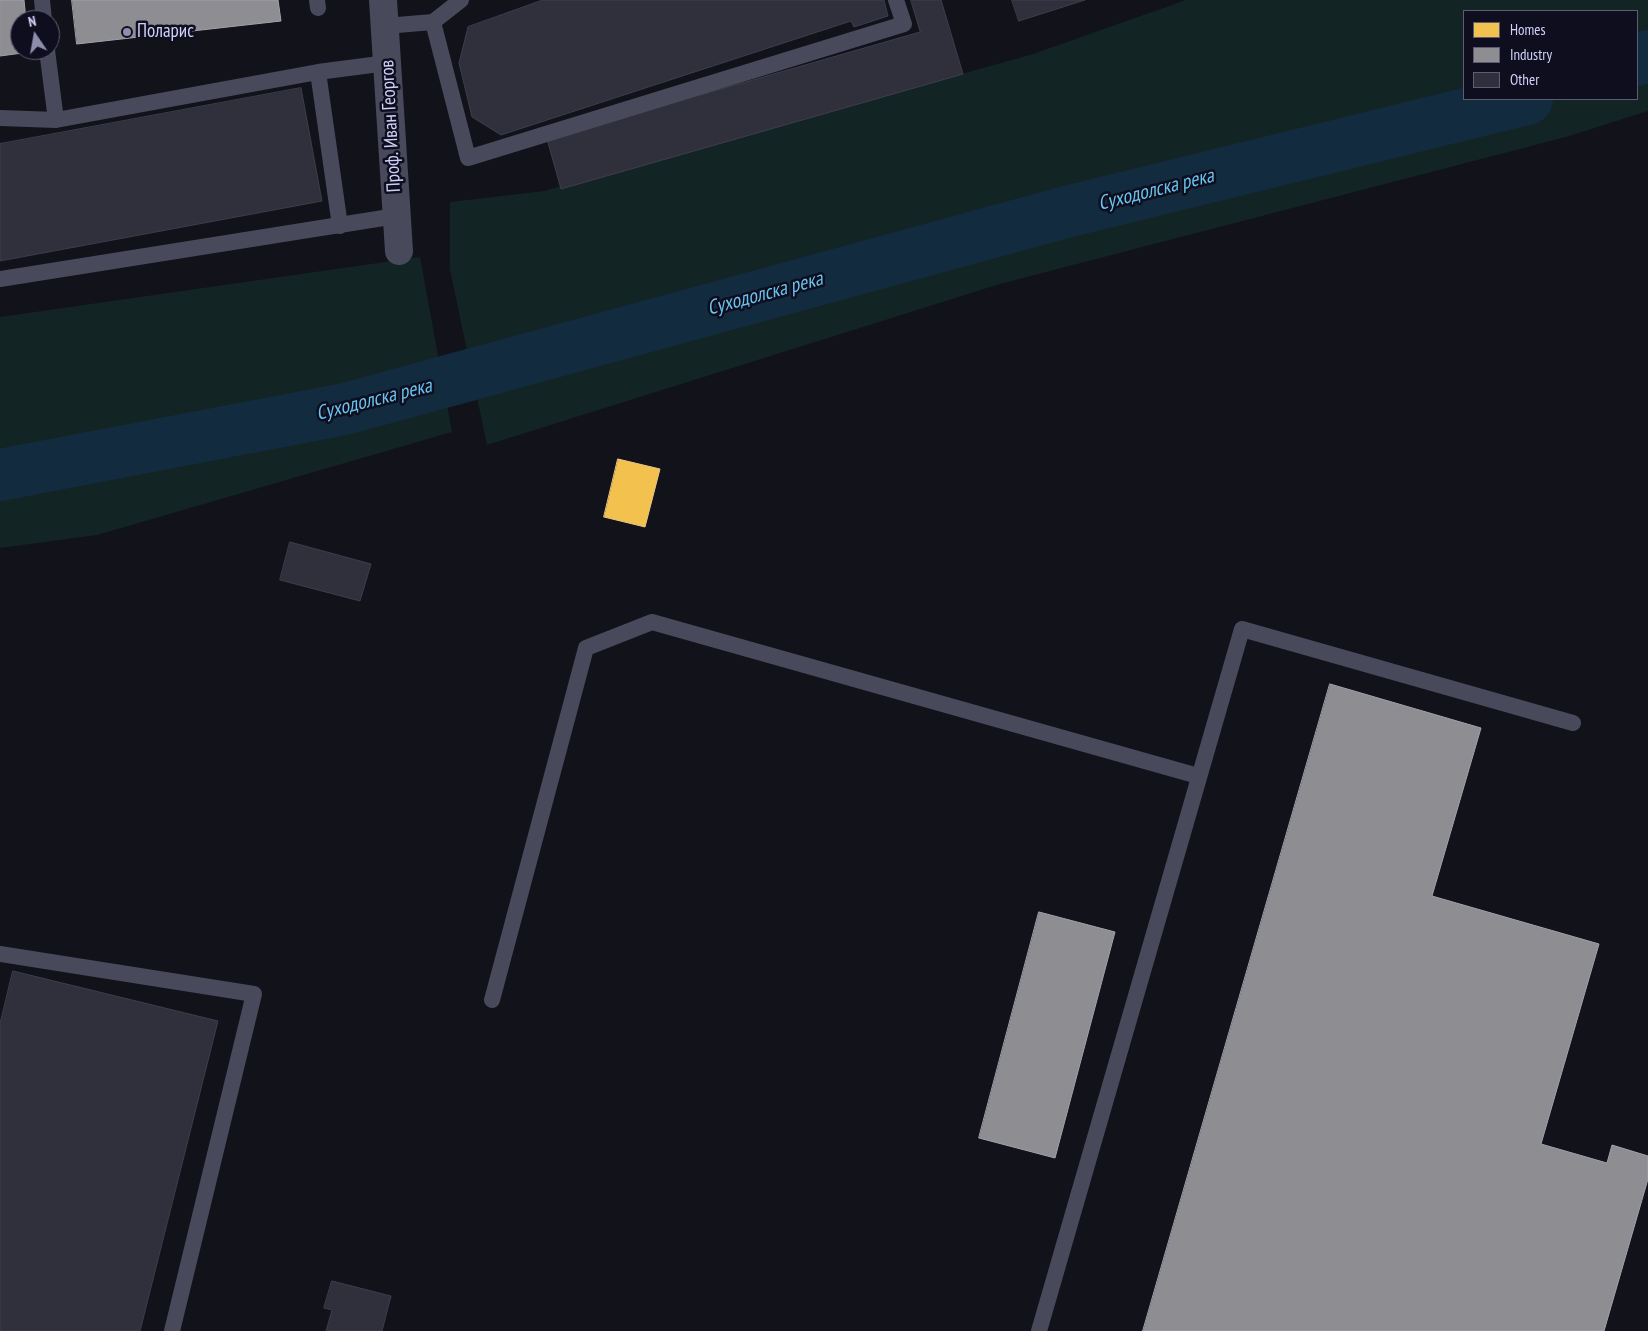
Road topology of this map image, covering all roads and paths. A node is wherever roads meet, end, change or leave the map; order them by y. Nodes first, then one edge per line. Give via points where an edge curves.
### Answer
1 (461, 0) edge
2 (896, 0) edge
3 (384, 13) edge
4 (432, 22) junction
5 (48, 60) edge
6 (387, 63) junction
7 (318, 72) junction
8 (0, 118) edge
9 (56, 120) junction
10 (396, 216) junction
11 (340, 226) junction
12 (399, 252) dead end
13 (0, 279) edge
14 (1573, 723) dead end
15 (1198, 776) junction
16 (0, 954) edge
17 (492, 1000) dead end
18 (172, 1331) edge
19 (1039, 1331) edge

1 - 4 lane
2 - 4 lane via 904,24 468,158
3 - 4 lane
3 - 6 street, Проф. Иван Георгов
5 - 9 lane
6 - 7 lane
6 - 10 street, Проф. Иван Георгов
7 - 9 lane
7 - 11 lane
8 - 9 lane
10 - 11 lane
10 - 12 street, Проф. Иван Георгов
11 - 13 lane
14 - 15 lane via 1242,629
15 - 17 lane via 652,622 586,648
15 - 19 lane
16 - 18 lane via 254,994

